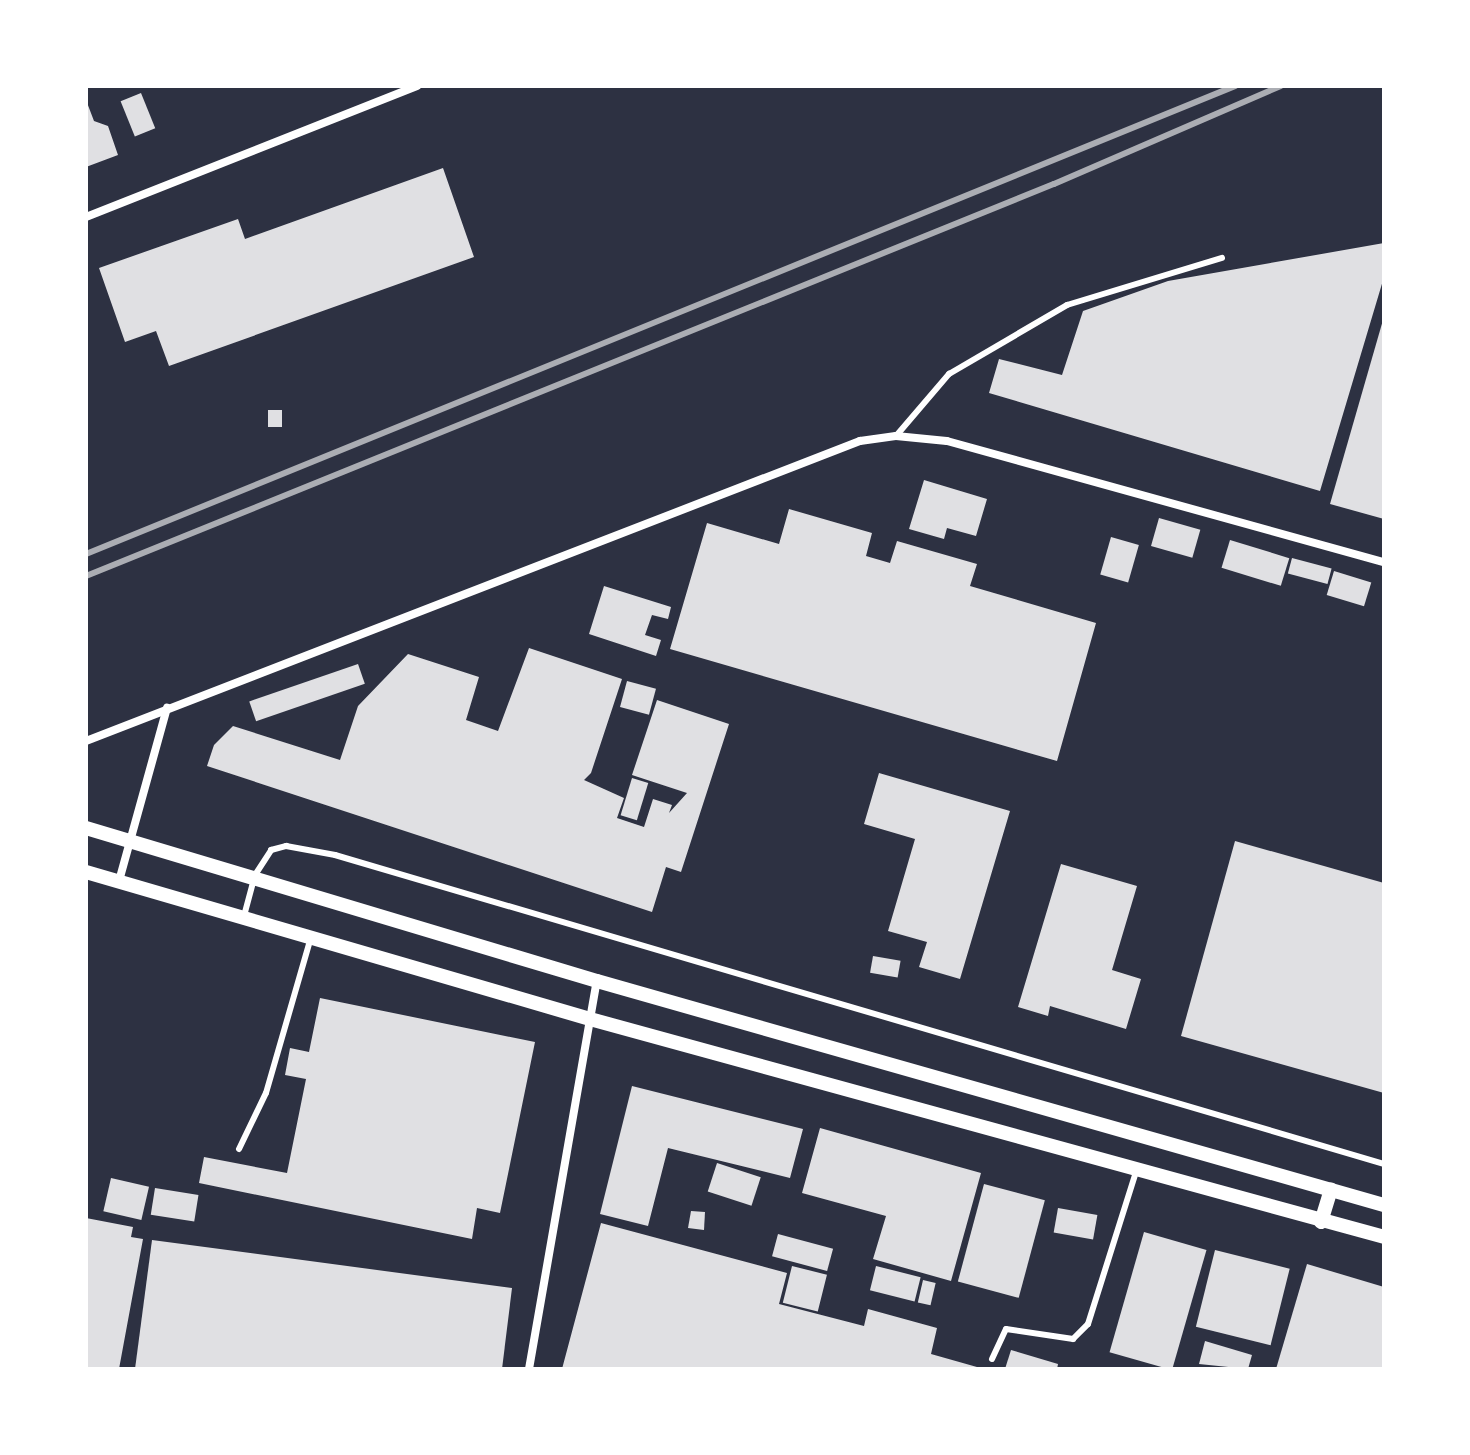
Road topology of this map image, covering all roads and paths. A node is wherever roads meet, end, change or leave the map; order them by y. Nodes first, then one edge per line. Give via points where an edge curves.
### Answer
1 (417, 86) edge
2 (86, 217) edge
3 (1222, 258) dead end
4 (896, 436) junction
5 (1384, 562) edge
6 (167, 708) junction
7 (86, 741) edge
8 (86, 828) edge
9 (131, 840) junction
10 (86, 872) edge
11 (255, 875) junction
12 (119, 881) junction
13 (244, 916) junction
14 (311, 936) junction
15 (597, 981) junction
16 (590, 1019) junction
17 (239, 1149) dead end
18 (1384, 1164) edge
19 (1137, 1169) junction
20 (1331, 1190) junction
21 (1384, 1205) edge
22 (1321, 1222) junction
23 (1384, 1237) edge
24 (992, 1359) dead end
25 (529, 1369) edge

1 - 2 street
3 - 4 lane via 1067,305 949,374
4 - 5 street via 947,441 1061,470
4 - 6 street via 860,441
6 - 7 street
6 - 9 street
8 - 9 street
9 - 11 street
9 - 12 street
10 - 12 street
11 - 13 lane
11 - 15 street
11 - 18 lane via 275,847 335,855
12 - 13 street
13 - 14 street
14 - 16 street
14 - 17 lane via 266,1093
15 - 16 street
15 - 20 street
16 - 19 street
16 - 25 street
19 - 22 street
19 - 24 lane via 1088,1324 1073,1339 1006,1329
20 - 21 street
20 - 22 street
22 - 23 street

